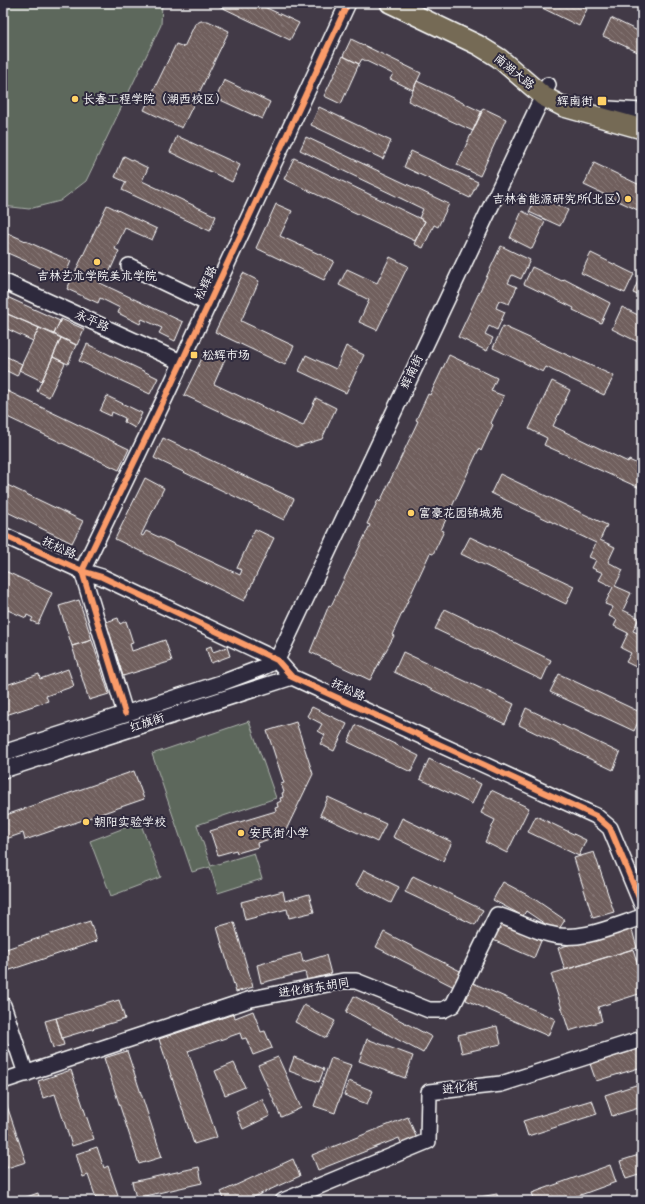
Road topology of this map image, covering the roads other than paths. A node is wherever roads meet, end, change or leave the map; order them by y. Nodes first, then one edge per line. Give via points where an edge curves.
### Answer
1 (348, 3) edge
2 (390, 3) edge
3 (416, 3) edge
4 (546, 91) junction
5 (609, 108) junction
6 (642, 111) edge
7 (642, 117) edge
8 (642, 129) edge
9 (129, 266) dead end
10 (3, 281) edge
11 (209, 304) junction
12 (182, 362) junction
13 (3, 535) edge
14 (82, 571) junction
15 (277, 660) junction
16 (292, 677) junction
17 (125, 714) junction
18 (3, 753) edge
19 (3, 770) edge
20 (642, 905) edge
21 (642, 917) edge
22 (3, 1005) edge
23 (642, 1039) edge
24 (26, 1074) junction
25 (3, 1081) edge
26 (283, 1201) edge

1 - 11 street, 松辉路
2 - 4 main road, 南湖大路 via 478,45
3 - 4 main road, 南湖大路 via 477,31 503,47
4 - 5 main road, 南湖大路
4 - 8 main road, 南湖大路 via 564,107
4 - 15 street, 辉南街
5 - 6 street
5 - 7 main road, 南湖大路
9 - 11 street
10 - 12 street, 永平路
11 - 12 street, 松辉路
12 - 14 street, 松辉路
13 - 14 street, 抚松路
14 - 15 street, 抚松路 via 102,577
14 - 17 street
15 - 16 street, 抚松路
15 - 17 street, 红旗街 via 224,682
16 - 19 street, 红旗街
16 - 20 street, 抚松路 via 596,816 610,828
17 - 18 street, 红旗街
21 - 24 street, 进化街东胡同 via 595,933 564,937 497,915 453,1004 443,1010 429,1010 356,981 343,981 251,999
22 - 24 street
23 - 26 street, 进化街 via 501,1084 429,1092 428,1141
24 - 25 street, 进化街东胡同

